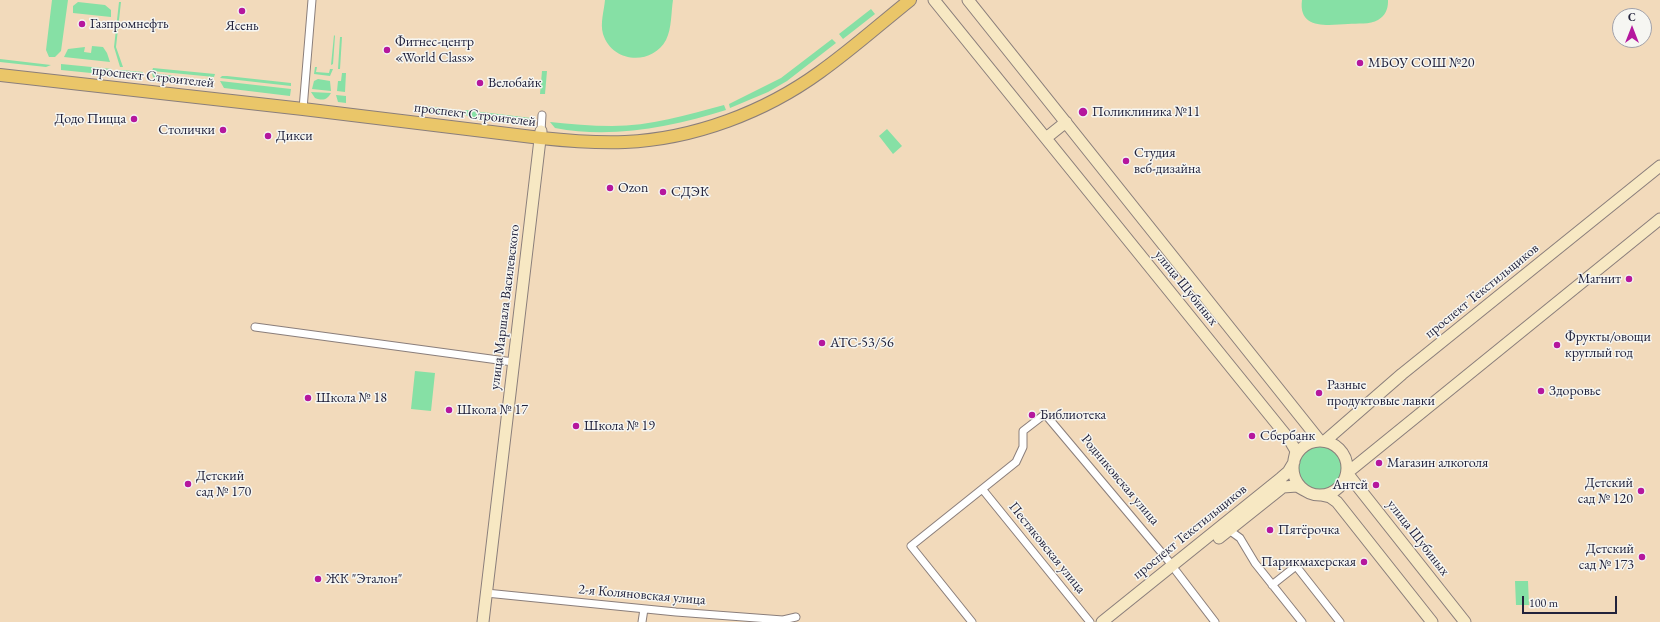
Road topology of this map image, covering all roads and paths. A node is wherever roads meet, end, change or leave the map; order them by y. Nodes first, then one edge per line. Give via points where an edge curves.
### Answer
1 (312, 0) edge
2 (899, 0) edge
3 (910, 0) edge
4 (934, 0) edge
5 (968, 0) edge
6 (0, 68) edge
7 (0, 75) edge
8 (303, 105) junction
9 (542, 115) dead end
10 (1066, 122) junction
11 (541, 135) junction
12 (1046, 138) junction
13 (1660, 166) edge
14 (1660, 219) edge
15 (255, 327) dead end
16 (514, 362) junction
17 (1323, 441) junction
18 (1294, 461) junction
19 (1347, 474) junction
20 (983, 490) junction
21 (1304, 490) junction
22 (1321, 495) junction
23 (1229, 530) junction
24 (1174, 568) junction
25 (1272, 585) junction
26 (486, 593) junction
27 (644, 609) junction
28 (796, 617) dead end
29 (483, 622) edge
30 (642, 622) edge
31 (972, 622) edge
32 (1090, 622) edge
33 (1102, 622) edge
34 (1114, 622) edge
35 (1215, 622) edge
36 (1302, 622) edge
37 (1340, 622) edge
38 (1432, 622) edge
39 (1465, 622) edge

1 - 8 street
2 - 11 main road, проспект Строителей via 794,81 727,113 654,132 626,135
3 - 11 main road, проспект Строителей via 820,72 780,96 724,122 656,139 626,142 580,142
4 - 12 main road, улица Шубиных
5 - 10 main road, улица Шубиных
6 - 8 main road, проспект Строителей
7 - 8 main road, проспект Строителей
8 - 11 main road, проспект Строителей
9 - 11 street, улица Маршала Василевского
10 - 12 main road
10 - 17 main road, улица Шубиных
11 - 16 main road, улица Маршала Василевского
12 - 18 main road, улица Шубиных via 1290,438 1296,451
13 - 17 main road, проспект Текстильщиков
14 - 19 main road
15 - 16 street
16 - 26 main road, улица Маршала Василевского
17 - 18 main road via 1311,442 1302,448
17 - 19 main road via 1334,444 1341,451 1346,460
18 - 21 main road via 1296,480
18 - 24 main road, проспект Текстильщиков via 1288,472
19 - 22 main road via 1339,488
19 - 39 main road, улица Шубиных
20 - 24 street, Родниковская улица via 1016,462 1023,448 1023,431 1046,414
20 - 31 street via 911,546
20 - 32 street, Пестяковская улица
21 - 22 main road
21 - 23 main road, проспект Текстильщиков via 1297,486 1283,487
22 - 38 main road via 1337,502
23 - 24 main road, проспект Текстильщиков
23 - 25 street via 1240,538
24 - 33 main road, проспект Текстильщиков
24 - 34 main road, проспект Текстильщиков
24 - 35 street, Родниковская улица
25 - 36 street
25 - 37 street via 1296,566
26 - 27 street, 2-я Коляновская улица
26 - 29 main road, улица Маршала Василевского
27 - 28 street, 2-я Коляновская улица via 783,620
27 - 30 street

